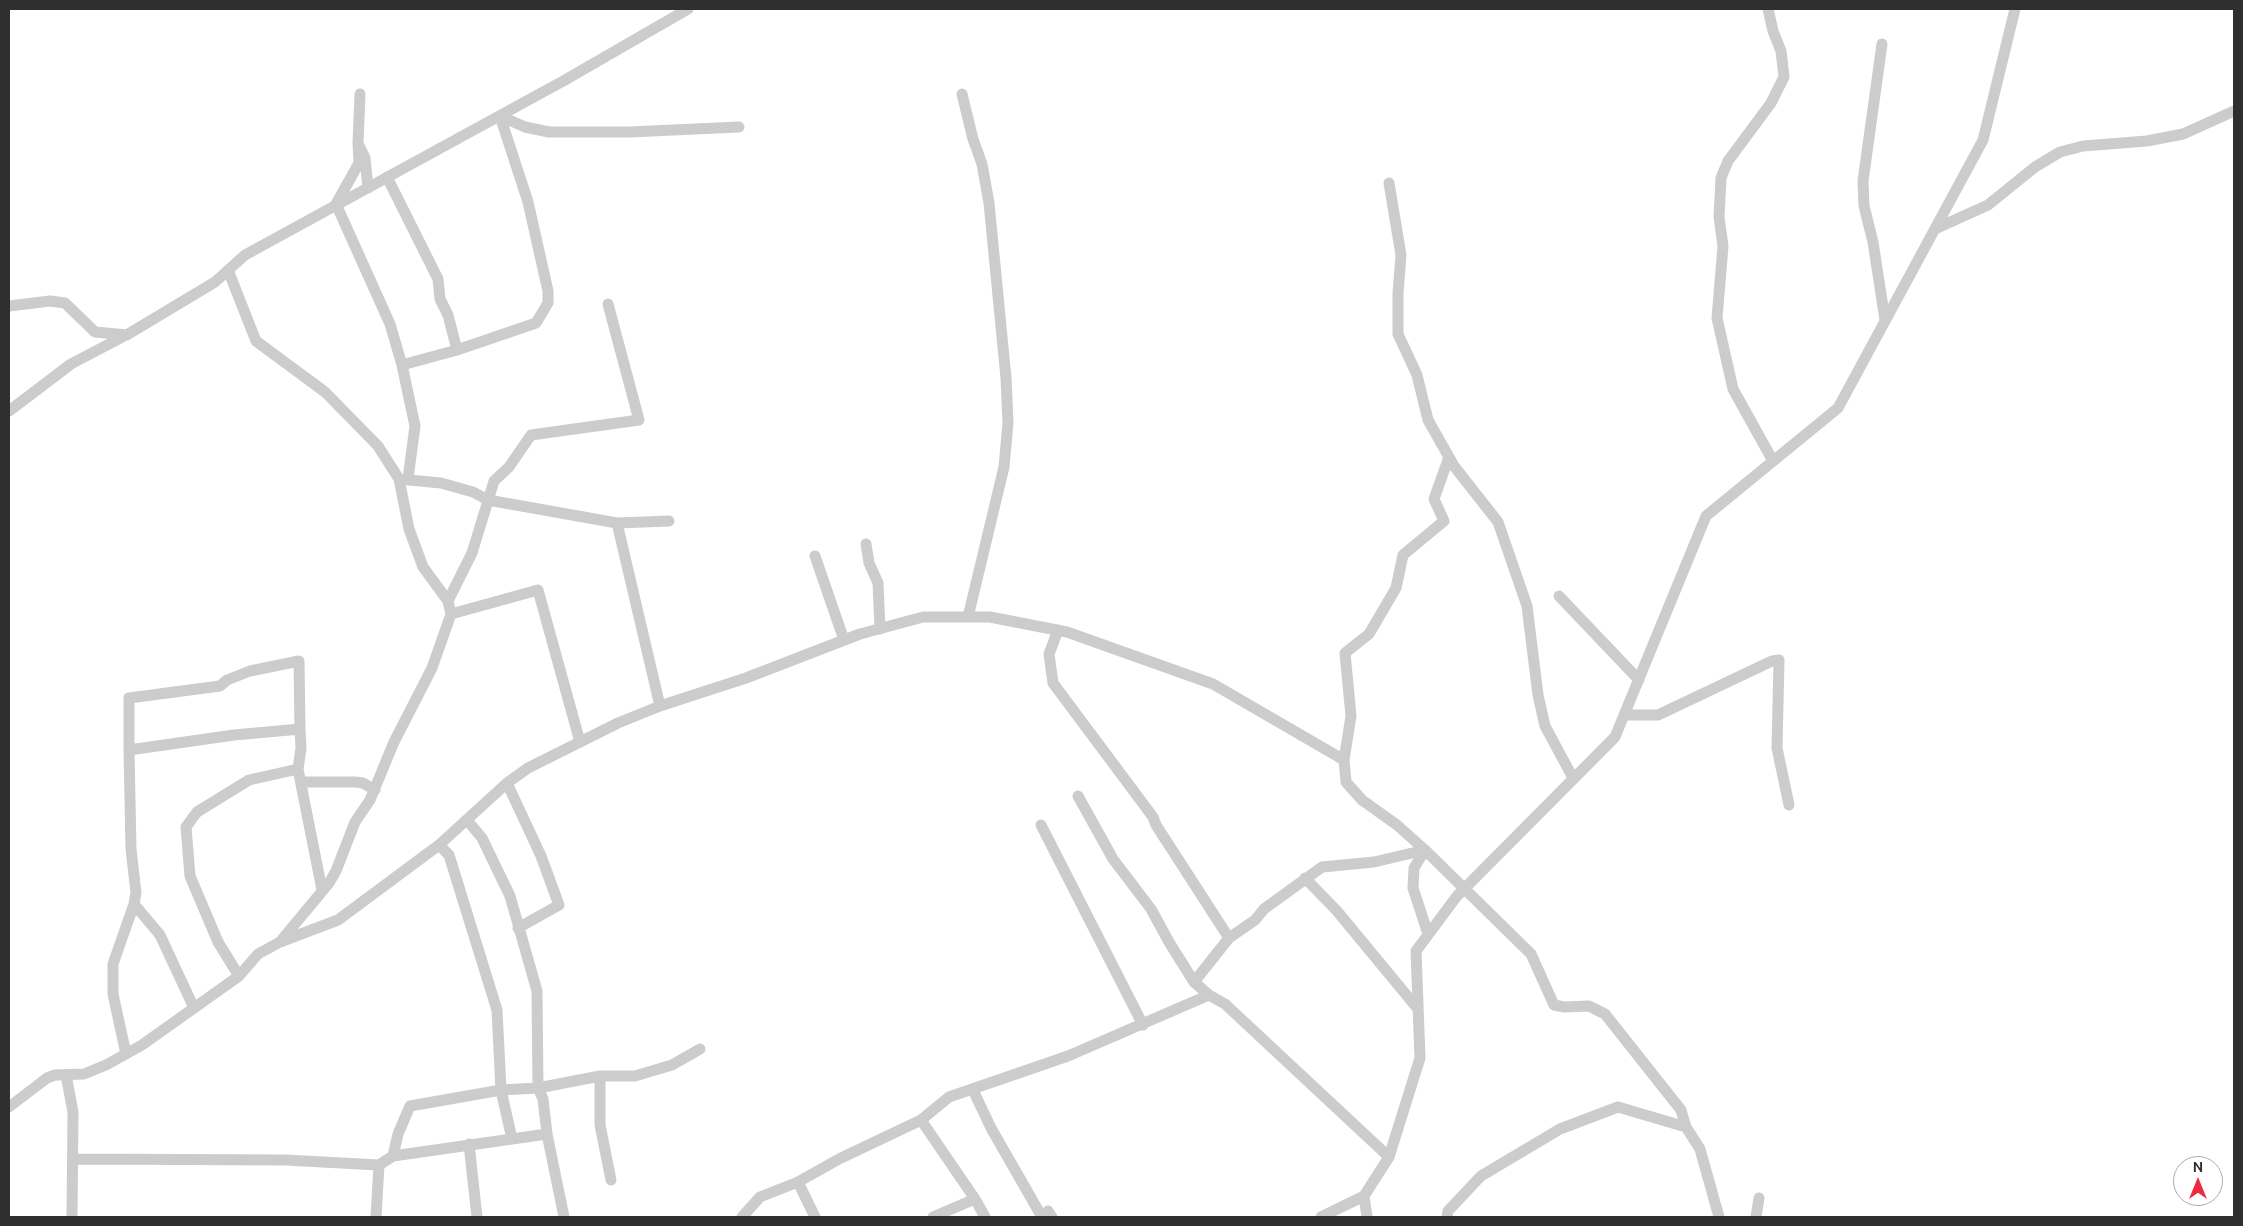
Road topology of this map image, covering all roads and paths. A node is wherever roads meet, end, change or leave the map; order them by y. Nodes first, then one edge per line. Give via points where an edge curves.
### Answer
1 (688, 9) edge
2 (1768, 9) edge
3 (2015, 9) edge
4 (1882, 44) dead end
5 (360, 94) dead end
6 (962, 94) dead end
7 (2234, 111) edge
8 (500, 116) junction
9 (739, 127) dead end
10 (358, 142) junction
11 (387, 177) junction
12 (1389, 183) dead end
13 (368, 188) junction
14 (336, 204) junction
15 (1934, 229) junction
16 (228, 270) junction
17 (608, 304) dead end
18 (9, 306) edge
19 (1886, 320) junction
20 (127, 335) junction
21 (457, 350) junction
22 (402, 365) junction
23 (9, 411) edge
24 (1450, 457) junction
25 (1773, 461) junction
26 (404, 480) junction
27 (488, 500) junction
28 (669, 521) dead end
29 (617, 523) junction
30 (866, 544) dead end
31 (815, 556) dead end
32 (1559, 596) dead end
33 (448, 601) junction
34 (452, 614) junction
35 (968, 617) junction
36 (880, 629) junction
37 (1058, 630) junction
38 (844, 640) junction
39 (1639, 680) junction
40 (660, 706) junction
41 (1624, 715) junction
42 (300, 729) junction
43 (580, 742) junction
44 (129, 750) junction
45 (1344, 760) junction
46 (298, 768) junction
47 (1573, 778) junction
48 (301, 782) junction
49 (507, 784) junction
50 (374, 790) junction
51 (1078, 796) dead end
52 (1789, 805) dead end
53 (467, 820) junction
54 (1041, 825) dead end
55 (439, 845) junction
56 (1425, 850) junction
57 (1305, 878) junction
58 (1465, 888) junction
59 (322, 890) junction
60 (134, 904) junction
61 (518, 928) junction
62 (1428, 934) junction
63 (1228, 938) junction
64 (280, 942) junction
65 (239, 976) junction
66 (1194, 982) junction
67 (1209, 995) junction
68 (194, 1008) junction
69 (1418, 1009) junction
70 (1144, 1025) junction
71 (700, 1049) dead end
72 (126, 1054) junction
73 (66, 1075) junction
74 (600, 1076) junction
75 (538, 1088) junction
76 (501, 1090) junction
77 (973, 1090) junction
78 (9, 1107) edge
79 (920, 1120) junction
80 (1686, 1127) junction
81 (547, 1134) junction
82 (512, 1139) junction
83 (468, 1144) junction
84 (393, 1156) junction
85 (1389, 1157) junction
86 (74, 1159) junction
87 (379, 1166) junction
88 (611, 1180) dead end
89 (798, 1182) junction
90 (1364, 1196) junction
91 (1759, 1198) dead end
92 (975, 1199) junction
93 (1047, 1215) edge
94 (72, 1217) edge
95 (376, 1217) edge
96 (477, 1217) edge
97 (564, 1217) edge
98 (742, 1217) edge
99 (814, 1217) edge
100 (933, 1217) edge
101 (985, 1217) edge
102 (1321, 1217) edge
103 (1367, 1217) edge
104 (1447, 1217) edge
105 (1719, 1217) edge
106 (1756, 1217) edge

1 - 8 street
2 - 25 street via 1781,52 1784,77 1771,103 1728,161 1721,178 1718,217 1723,246 1717,318 1733,389
3 - 15 street via 1983,140
4 - 19 street via 1863,181 1864,206
5 - 10 street
6 - 35 street via 982,164 989,203 1008,422 1004,467
7 - 15 street via 2183,134 2147,142 2083,146 2060,152 1988,205
8 - 9 street via 525,127 549,132
8 - 11 street
8 - 21 street via 528,202 548,303 536,323
10 - 13 street via 365,158
10 - 14 street via 359,163
11 - 13 street
11 - 21 street via 438,279 440,299 448,315
12 - 24 street via 1401,256 1398,334 1417,375 1428,420
13 - 14 street
14 - 16 street via 245,255
14 - 22 street via 390,324
15 - 19 street
16 - 20 street via 215,282
16 - 26 street via 256,341 325,392 378,446
17 - 27 street via 639,420 531,435 510,467 494,481
18 - 20 street via 50,301 65,303 95,332
19 - 25 street via 1838,408
20 - 23 street via 71,364
21 - 22 street
22 - 26 street via 415,426
24 - 45 street via 1434,499 1444,521 1403,555 1396,588 1369,634 1345,653 1351,716
24 - 47 street via 1498,522 1527,606 1545,726
25 - 39 street via 1706,516
26 - 27 street via 441,483
26 - 33 street via 409,529 423,567
27 - 29 street
27 - 33 street via 472,553
28 - 29 street
29 - 40 street
30 - 36 street via 869,563 878,583
31 - 38 street
32 - 39 street
33 - 34 street
34 - 43 street via 538,590
34 - 50 street via 432,668 394,742
35 - 36 street via 923,617
35 - 37 street via 990,616
36 - 38 street
37 - 45 street via 1213,684
37 - 63 street via 1049,654 1053,682 1153,817
38 - 40 street via 746,678
39 - 41 street
40 - 43 street
41 - 47 street via 1615,737
41 - 52 street via 1658,715 1779,660 1777,748
42 - 44 street
42 - 44 street via 299,661 250,671 220,686 129,698
42 - 46 street
43 - 49 street via 528,768
44 - 60 street
45 - 56 street via 1346,782 1362,800
46 - 48 street
46 - 65 street via 249,780 197,812 186,828 190,876 218,942
47 - 58 street
48 - 50 street via 355,782
48 - 59 street
49 - 53 street
49 - 61 street via 541,856 558,905
50 - 59 street via 355,822 333,877
51 - 66 street via 1112,859 1151,909
53 - 55 street
53 - 61 street via 482,838 510,896
54 - 70 street
55 - 64 street via 338,920
55 - 76 street via 449,855 497,1010
56 - 57 street via 1374,862 1322,867
56 - 58 street
56 - 62 street via 1414,868 1413,888
57 - 63 street
57 - 69 street via 1337,911
58 - 62 street
58 - 80 street via 1531,954 1554,1005 1589,1006 1605,1014 1681,1110
59 - 64 street
60 - 68 street via 160,935
60 - 72 street via 113,964 113,994
61 - 75 street via 538,991
62 - 69 street via 1416,951
63 - 66 street
64 - 65 street via 258,954
65 - 68 street
66 - 67 street
67 - 70 street
67 - 85 street via 1225,1004
68 - 72 street
69 - 85 street via 1420,1058
70 - 77 street
71 - 74 street via 672,1065 635,1076
72 - 73 street via 84,1074
73 - 78 street via 47,1078
73 - 86 street via 73,1112
74 - 75 street
74 - 88 street via 600,1125
75 - 76 street
75 - 81 street via 543,1100
76 - 82 street
76 - 84 street via 410,1106
77 - 79 street via 949,1098
77 - 93 street via 991,1128
79 - 89 street
79 - 92 street
80 - 104 street via 1618,1107 1560,1129 1481,1176 1448,1211
80 - 105 street via 1700,1149
81 - 82 street
81 - 97 street
82 - 83 street
83 - 84 street
83 - 96 street
84 - 87 street
85 - 90 street
86 - 87 street via 285,1160
86 - 94 street
87 - 95 street
89 - 98 street via 760,1197
89 - 99 street
90 - 102 street
90 - 103 street
91 - 106 street
92 - 100 street
92 - 101 street

